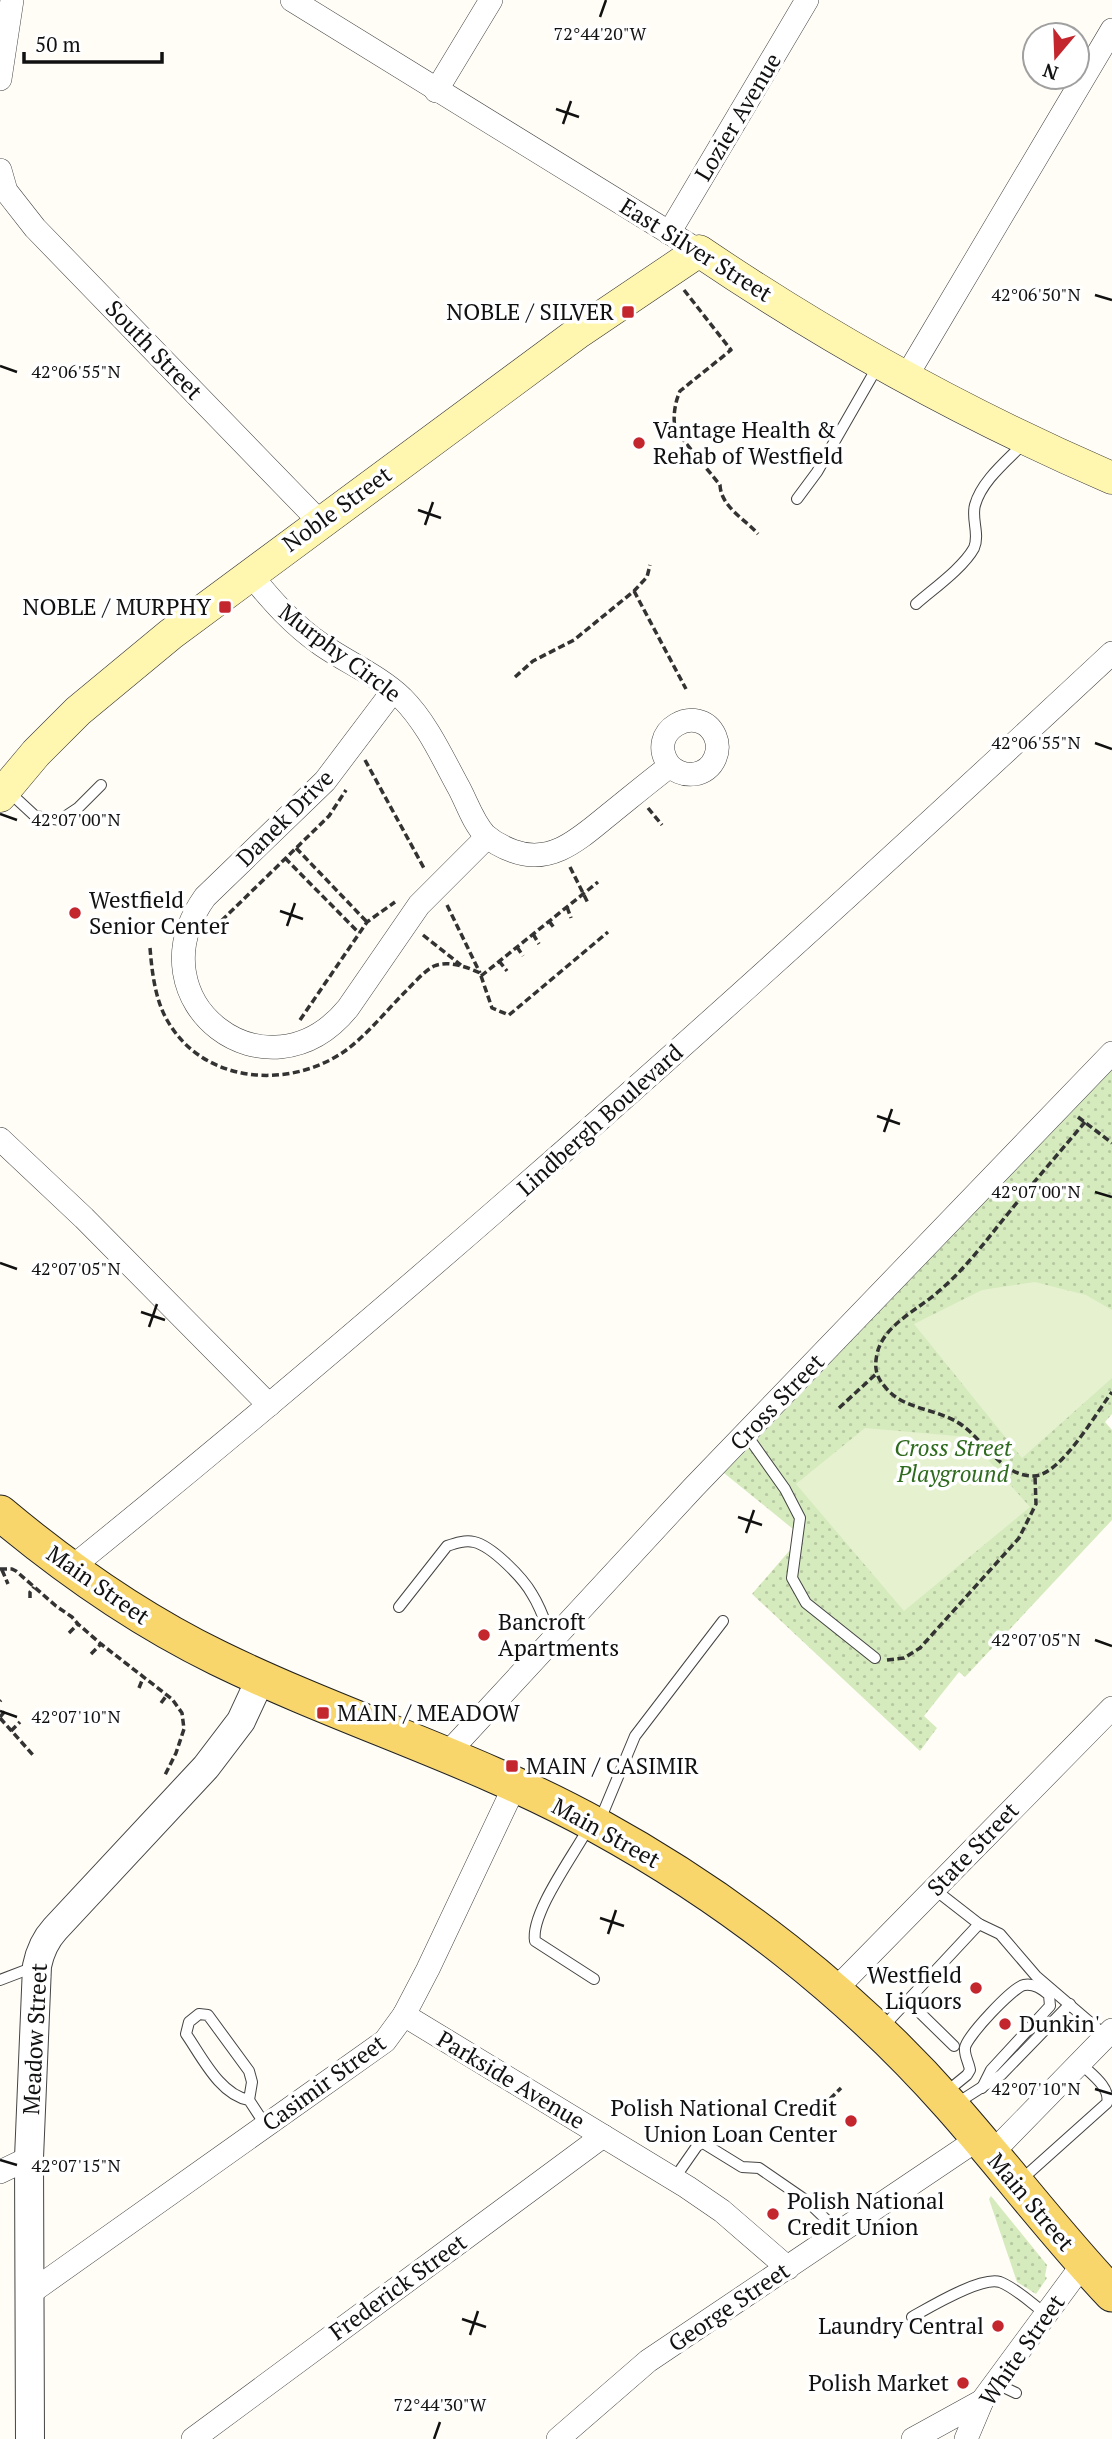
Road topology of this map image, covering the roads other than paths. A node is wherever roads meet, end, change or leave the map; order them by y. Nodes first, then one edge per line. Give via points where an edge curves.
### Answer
1 (12, 0) edge
2 (292, 0) edge
3 (491, 0) edge
4 (807, 0) edge
5 (1112, 30) edge
6 (0, 79) edge
7 (436, 91) junction
8 (0, 170) edge
9 (669, 233) junction
10 (699, 251) junction
11 (893, 370) junction
12 (1026, 439) junction
13 (1112, 478) edge
14 (797, 499) dead end
15 (320, 522) junction
16 (250, 574) junction
17 (916, 604) dead end
18 (1112, 653) edge
19 (393, 691) junction
20 (670, 766) dead end
21 (102, 785) dead end
22 (2, 794) edge
23 (487, 837) junction
24 (1112, 1053) edge
25 (0, 1139) edge
26 (269, 1405) junction
27 (746, 1434) junction
28 (0, 1513) edge
29 (71, 1568) junction
30 (399, 1607) dead end
31 (723, 1621) dead end
32 (552, 1640) junction
33 (875, 1658) road end
34 (261, 1678) junction
35 (1112, 1708) edge
36 (446, 1755) junction
37 (515, 1785) junction
38 (595, 1824) junction
39 (934, 1889) junction
40 (979, 1924) junction
41 (37, 1966) junction
42 (594, 1979) dead end
43 (0, 1980) edge
44 (834, 1991) junction
45 (908, 2001) junction
46 (1070, 2004) junction
47 (404, 2015) junction
48 (879, 2032) junction
49 (1109, 2033) edge
50 (954, 2046) dead end
51 (1080, 2063) junction
52 (969, 2065) junction
53 (986, 2084) junction
54 (249, 2100) junction
55 (946, 2101) junction
56 (265, 2126) junction
57 (603, 2136) junction
58 (984, 2146) junction
59 (29, 2158) junction
60 (0, 2172) edge
61 (674, 2179) junction
62 (1017, 2184) junction
63 (840, 2233) junction
64 (1083, 2264) junction
65 (789, 2268) junction
66 (30, 2293) junction
67 (1112, 2294) edge
68 (1046, 2314) junction
69 (912, 2317) dead end
70 (998, 2392) junction
71 (30, 2439) edge
72 (193, 2439) edge
73 (558, 2439) edge
74 (913, 2439) edge
75 (966, 2439) edge

1 - 6 street
2 - 7 street, East Silver Street
3 - 7 street
4 - 9 street, Lozier Avenue
5 - 11 street
7 - 9 street, East Silver Street
8 - 15 street, South Street via 6,191 35,228
9 - 10 street, East Silver Street
10 - 11 main road, East Silver Street
10 - 15 main road, Noble Street via 579,332
11 - 12 main road, East Silver Street
11 - 14 lane
12 - 13 main road, East Silver Street
12 - 17 lane via 984,486 975,506 973,549
15 - 16 main road, Noble Street
16 - 19 street, Murphy Circle via 299,627
16 - 22 main road, Noble Street via 78,710
18 - 26 street, Lindbergh Boulevard via 583,1136
19 - 23 street, Murphy Circle via 425,728
19 - 23 street, Danek Drive via 324,780 196,909 182,951 185,980 202,1013 230,1036 257,1046 279,1047 315,1038 339,1020 438,884
20 - 23 street via 561,849 548,854 519,853
21 - 22 lane via 60,820 42,819
24 - 27 street, Cross Street
25 - 26 street
26 - 29 street, Lindbergh Boulevard
27 - 32 street, Cross Street
27 - 33 lane via 800,1518 792,1578 806,1603
28 - 29 main road, Main Street
29 - 34 main road, Main Street via 170,1633
30 - 32 lane via 447,1546 475,1542 524,1582
31 - 38 lane via 635,1736
32 - 36 street, Cross Street
34 - 36 main road, Main Street
34 - 41 street, Meadow Street via 241,1721 218,1752 55,1928
35 - 39 street, State Street
36 - 37 main road, Main Street
37 - 38 main road, Main Street
37 - 47 street, Casimir Street
38 - 42 lane via 546,1898 534,1932 535,1941
38 - 44 main road, Main Street via 707,1894
39 - 40 lane
39 - 44 street, State Street
40 - 45 lane
40 - 46 lane via 1000,1934 1031,1971
41 - 43 lane
41 - 59 street, Meadow Street
44 - 48 main road, Main Street
45 - 48 lane
45 - 50 lane
46 - 49 lane
46 - 53 lane via 1015,2062
47 - 56 street, Casimir Street via 385,2041
47 - 57 street, Parkside Avenue
48 - 55 main road, Main Street
49 - 51 street, George Street
51 - 58 street, George Street
51 - 62 lane via 1107,2091 1107,2103
52 - 53 lane
52 - 53 lane via 965,2048 969,2038 1012,1992 1029,1984 1049,1995 1050,2006 999,2061
52 - 55 lane via 967,2075
53 - 55 lane
54 - 54 lane via 249,2071 208,2015 199,2014 186,2034 212,2074 238,2098
54 - 56 lane
55 - 58 main road, Main Street
56 - 66 street, Casimir Street
57 - 61 street, Parkside Avenue
57 - 72 street, Frederick Street
58 - 62 main road, Main Street
58 - 63 street, George Street
59 - 60 street
59 - 66 street, Meadow Street
61 - 63 lane via 703,2143 742,2167 759,2168 807,2201
61 - 65 street, Parkside Avenue via 722,2211
62 - 64 main road, Main Street
63 - 65 street, George Street
64 - 67 main road, Main Street
64 - 68 street, White Street
65 - 73 street, George Street via 648,2361
66 - 71 street, Meadow Street
68 - 69 lane via 993,2281 964,2289
68 - 70 street, White Street
70 - 74 street
70 - 75 street, White Street

